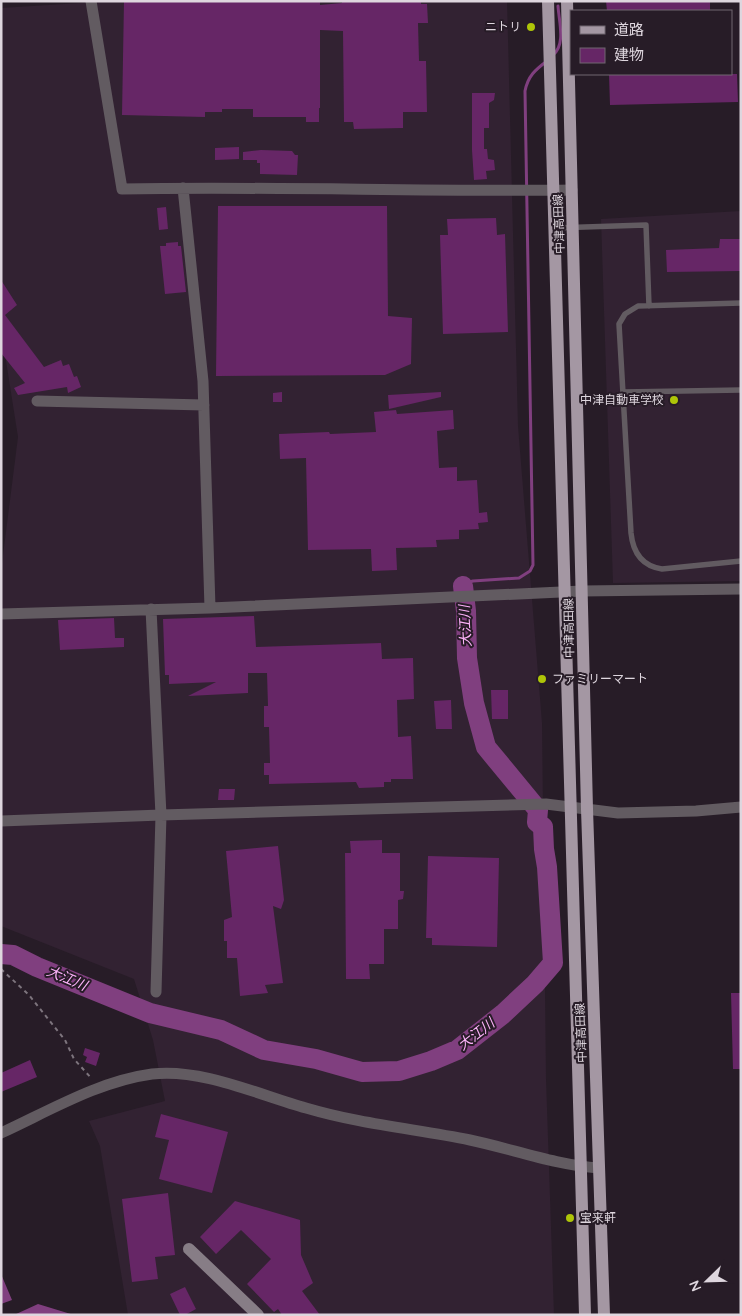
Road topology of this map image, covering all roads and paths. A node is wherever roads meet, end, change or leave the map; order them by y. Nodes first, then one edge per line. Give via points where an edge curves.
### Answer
1 (91, 1) edge
2 (548, 1) edge
3 (567, 1) edge
4 (183, 188) junction
5 (572, 190) junction
6 (552, 191) junction
7 (573, 227) junction
8 (554, 228) junction
9 (741, 303) edge
10 (648, 306) junction
11 (741, 390) edge
12 (623, 392) junction
13 (37, 401) dead end
14 (204, 405) junction
15 (741, 561) edge
16 (741, 589) edge
17 (582, 591) junction
18 (564, 592) junction
19 (210, 608) junction
20 (151, 609) junction
21 (1, 614) edge
22 (569, 806) junction
23 (741, 807) edge
24 (587, 810) junction
25 (161, 815) junction
26 (1, 821) edge
27 (1, 969) edge
28 (156, 992) dead end
29 (100, 1088) junction
30 (1, 1133) edge
31 (580, 1167) junction
32 (599, 1168) junction
33 (189, 1249) dead end
34 (258, 1315) edge
35 (585, 1315) edge
36 (604, 1315) edge

1 - 4 street via 122,189
2 - 6 main road, 中津高田線
3 - 5 main road, 中津高田線
4 - 6 street
4 - 14 street
5 - 6 street
5 - 7 main road, 中津高田線
6 - 8 main road, 中津高田線
7 - 8 lane
7 - 10 lane via 646,226
7 - 17 main road, 中津高田線
8 - 18 main road, 中津高田線
9 - 10 lane
10 - 12 lane via 628,310 619,324
11 - 12 lane
12 - 15 lane via 632,539 636,553 645,563 662,569
13 - 14 street
14 - 19 street
16 - 17 street
17 - 18 street
17 - 24 main road, 中津高田線
18 - 19 street
18 - 22 main road, 中津高田線
19 - 20 street
20 - 21 street
20 - 25 street
22 - 24 street
22 - 25 street via 546,804
22 - 31 main road, 中津高田線
23 - 24 street via 696,812
24 - 32 main road, 中津高田線
25 - 26 street
25 - 28 street
27 - 29 path via 29,996 65,1040 74,1059
29 - 30 street
29 - 31 street via 154,1074 199,1076 340,1117 492,1145
31 - 32 street
31 - 35 main road, 中津高田線
32 - 36 main road, 中津高田線
33 - 34 street

